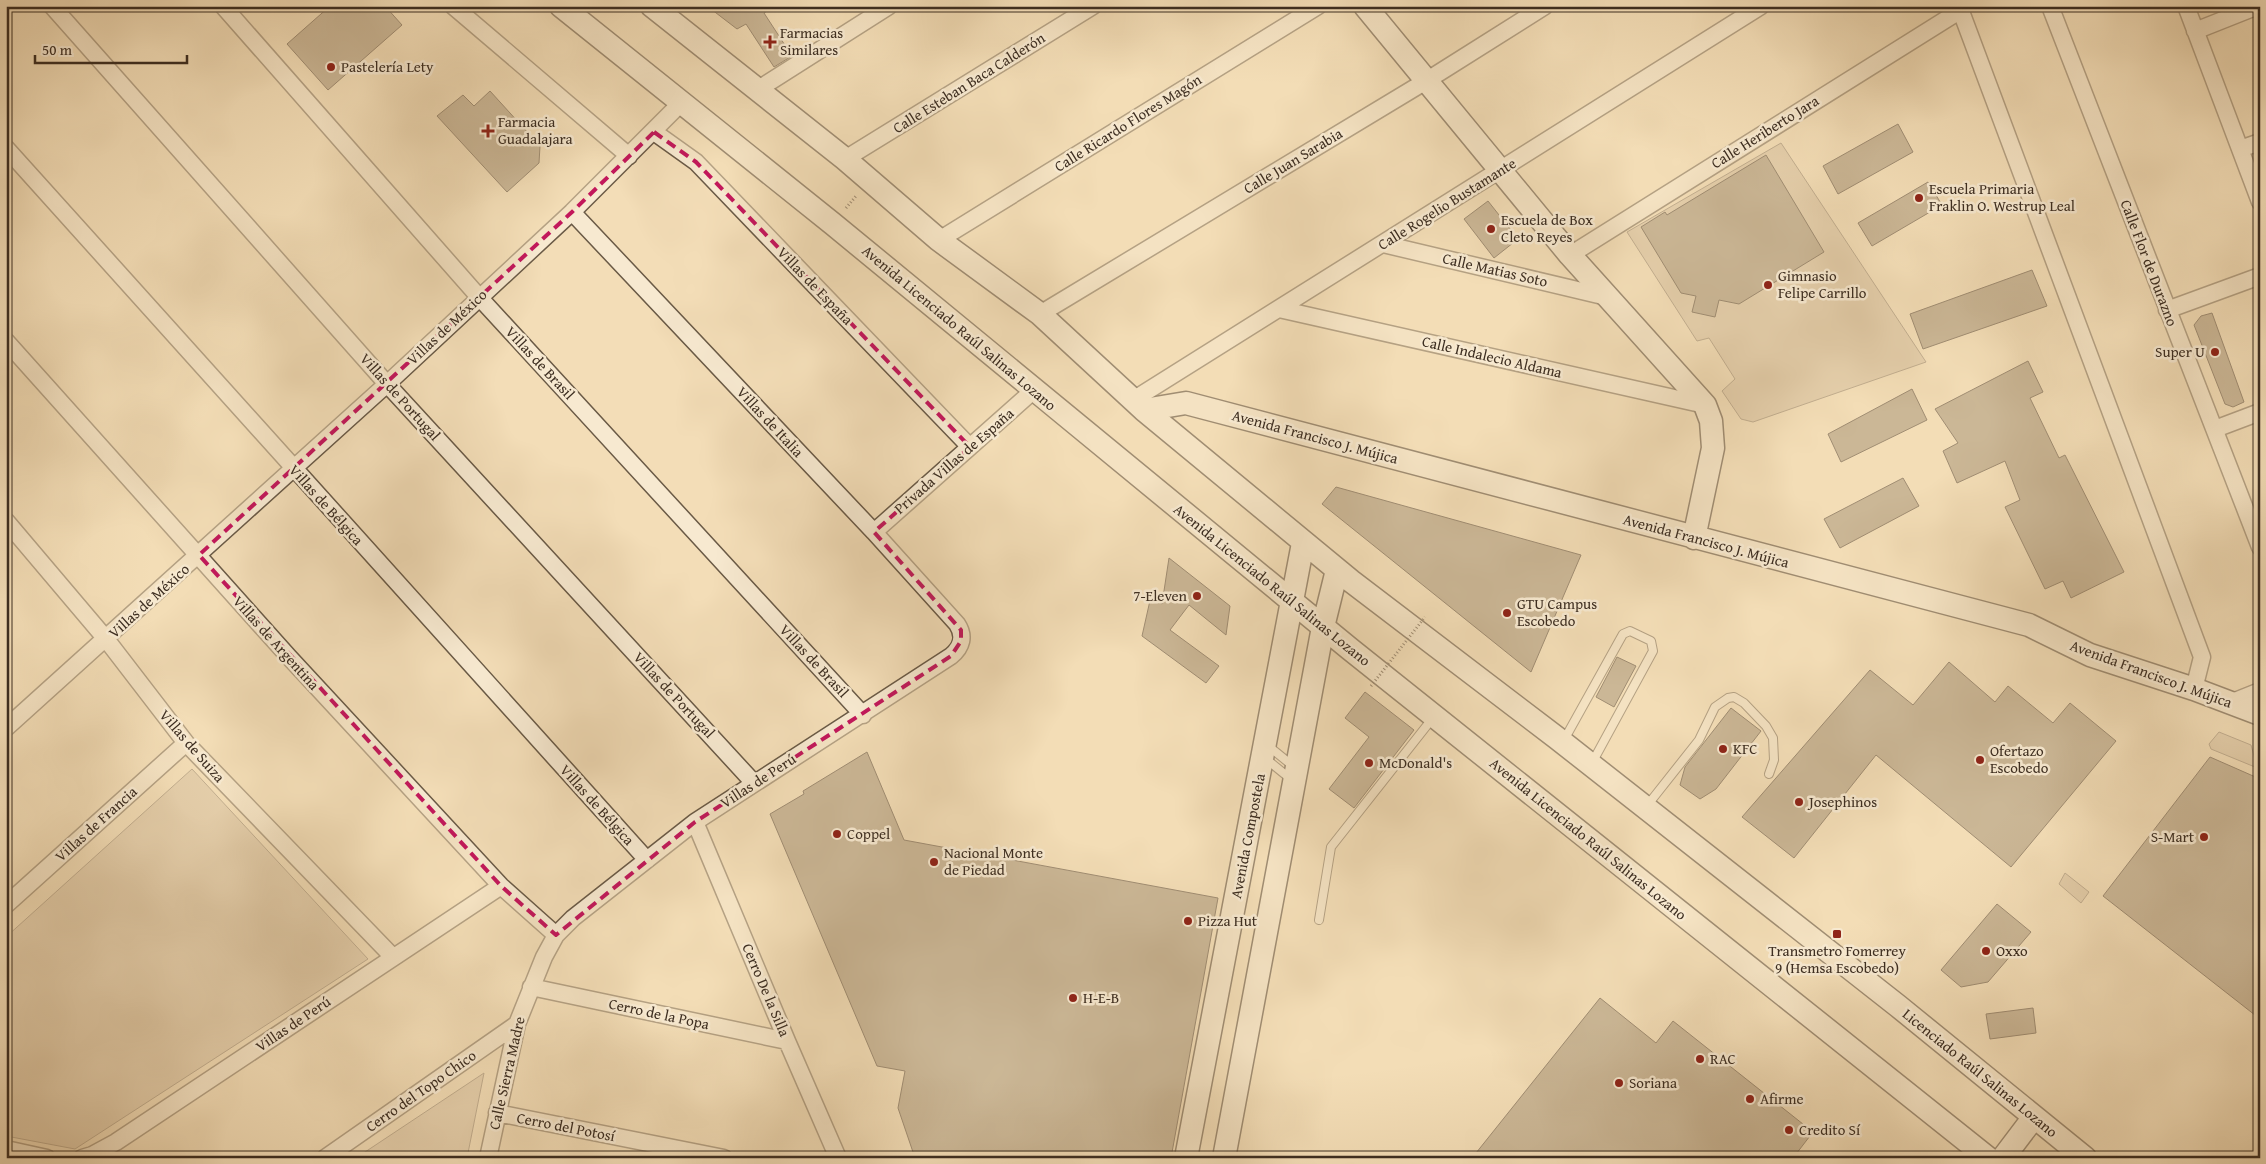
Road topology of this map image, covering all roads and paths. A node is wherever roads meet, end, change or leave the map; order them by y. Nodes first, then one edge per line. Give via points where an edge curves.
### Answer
1 (52, 6) edge
2 (223, 6) edge
3 (452, 6) edge
4 (561, 6) edge
5 (652, 6) edge
6 (889, 6) edge
7 (1093, 6) edge
8 (1318, 6) edge
9 (1365, 6) edge
10 (1545, 6) edge
11 (1761, 6) edge
12 (2050, 6) edge
13 (2186, 6) edge
14 (2258, 6) edge
15 (1960, 8) edge
16 (2195, 30) junction
17 (1426, 81) junction
18 (757, 90) junction
19 (682, 102) junction
20 (654, 132) junction
21 (2260, 142) edge
22 (6, 148) edge
23 (2240, 149) junction
24 (628, 156) junction
25 (845, 159) junction
26 (1501, 170) junction
27 (869, 180) junction
28 (2260, 202) edge
29 (572, 212) junction
30 (833, 224) junction
31 (939, 240) junction
32 (1383, 244) junction
33 (1570, 255) junction
34 (2260, 276) edge
35 (1607, 297) junction
36 (480, 298) junction
37 (1279, 309) junction
38 (2167, 310) junction
39 (1040, 314) junction
40 (6, 341) edge
41 (387, 384) junction
42 (1034, 390) junction
43 (1139, 405) junction
44 (1705, 405) junction
45 (2260, 412) edge
46 (2215, 430) junction
47 (970, 447) junction
48 (293, 468) junction
49 (6, 521) edge
50 (874, 532) junction
51 (1694, 538) junction
52 (1303, 543) junction
53 (2260, 547) edge
54 (199, 555) junction
55 (1337, 570) junction
56 (1291, 599) junction
57 (1425, 618) dead end
58 (1322, 627) junction
59 (962, 636) joint
60 (106, 639) junction
61 (1371, 686) dead end
62 (2194, 689) junction
63 (2260, 691) edge
64 (2230, 703) junction
65 (2260, 714) edge
66 (862, 715) junction
67 (1434, 717) junction
68 (8, 722) edge
69 (1562, 742) junction
70 (186, 743) junction
71 (1264, 750) junction
72 (1591, 765) junction
73 (1769, 774) dead end
74 (1295, 775) junction
75 (754, 783) junction
76 (1646, 808) junction
77 (696, 822) junction
78 (647, 860) junction
79 (501, 886) junction
80 (6, 905) edge
81 (1319, 920) dead end
82 (556, 935) junction
83 (1227, 948) junction
84 (1262, 954) junction
85 (393, 957) junction
86 (530, 987) junction
87 (516, 1024) junction
88 (787, 1041) junction
89 (497, 1113) junction
90 (2034, 1117) junction
91 (6, 1149) edge
92 (47, 1158) edge
93 (82, 1158) edge
94 (325, 1158) edge
95 (488, 1158) edge
96 (724, 1158) edge
97 (838, 1158) edge
98 (1186, 1158) edge
99 (1224, 1158) edge
100 (1988, 1158) edge
101 (2003, 1158) edge
102 (2085, 1158) edge

1 - 41 street, Villas de Portugal
2 - 36 street, Villas de Brasil
3 - 24 street
4 - 19 main road, Avenida Licenciado Raúl Salinas Lozano
5 - 18 main road
6 - 18 street
7 - 25 street, Calle Esteban Baca Calderón
8 - 31 street, Calle Ricardo Flores Magón
9 - 17 main road
10 - 17 street, Calle Juan Sarabia
11 - 26 street, Calle Rogelio Bustamante
12 - 38 street, Calle Flor de Durazno
13 - 16 street
14 - 16 street
15 - 33 street, Calle Heriberto Jara
15 - 62 street via 2202,657
16 - 23 street
17 - 26 main road
17 - 39 street, Calle Juan Sarabia
18 - 25 main road
19 - 20 street, Villas de México
19 - 30 main road, Avenida Licenciado Raúl Salinas Lozano
20 - 24 street, Villas de México
20 - 47 street, Villas de España via 696,162
21 - 23 street
22 - 48 street, Villas de Bélgica
23 - 28 street
24 - 29 street, Villas de México
25 - 27 main road
26 - 32 street, Calle Rogelio Bustamante
26 - 33 main road
27 - 30 path
27 - 31 main road
29 - 36 street, Villas de México
29 - 50 street, Villas de Italia
30 - 42 main road, Avenida Licenciado Raúl Salinas Lozano
31 - 39 main road
32 - 35 street, Calle Matias Soto
32 - 37 street, Calle Rogelio Bustamante
33 - 35 main road
34 - 38 street
35 - 44 main road
36 - 41 street, Villas de México
36 - 66 street, Villas de Brasil
37 - 43 street, Calle Rogelio Bustamante
37 - 44 street, Calle Indalecio Aldama
38 - 46 street, Calle Flor de Durazno
39 - 43 main road
40 - 54 street, Villas de Argentina
41 - 48 street, Villas de México
41 - 75 street, Villas de Portugal
42 - 47 street, Privada Villas de España
42 - 56 main road, Avenida Licenciado Raúl Salinas Lozano
43 - 51 main road, Avenida Francisco J. Mújica via 1186,402
43 - 52 main road
44 - 51 main road via 1711,421 1713,448
45 - 46 street
46 - 53 street, Calle Flor de Durazno
47 - 50 street, Privada Villas de España
48 - 54 street, Villas de México
48 - 78 street, Villas de Bélgica
49 - 60 street, Villas de Suiza
50 - 59 street, Villas de Italia via 957,624
51 - 62 main road, Avenida Francisco J. Mújica via 2030,625 2090,656
52 - 55 main road
52 - 56 main road, Avenida Compostela
54 - 60 street, Villas de México
54 - 79 street, Villas de Argentina
55 - 58 main road
55 - 69 main road
56 - 58 main road, Avenida Licenciado Raúl Salinas Lozano
56 - 71 main road, Avenida Compostela
57 - 61 path, bridge
58 - 67 main road, Avenida Licenciado Raúl Salinas Lozano
58 - 74 main road
59 - 66 street, Villas de Perú via 951,656
60 - 68 street, Villas de México
60 - 70 street, Villas de Suiza
62 - 64 main road, Avenida Francisco J. Mújica
63 - 64 street
64 - 65 main road, Avenida Francisco J. Mújica
66 - 75 street, Villas de Perú
67 - 81 lane via 1333,844 1327,860
67 - 100 main road, Avenida Licenciado Raúl Salinas Lozano
69 - 72 main road
69 - 72 lane via 1623,634 1630,631 1651,641 1653,651
70 - 80 street, Villas de Francia
70 - 85 street, Villas de Suiza
71 - 74 lane
71 - 74 lane
71 - 83 main road, Avenida Compostela
72 - 76 main road
73 - 76 lane via 1774,760 1773,738 1744,702 1728,698 1715,707 1700,740
74 - 84 main road
75 - 77 street, Villas de Perú
76 - 90 main road, Licenciado Raúl Salinas Lozano
77 - 78 street, Villas de Perú
77 - 88 street, Cerro De la Silla
78 - 82 street, Villas de Perú
79 - 82 street, Villas de Argentina
79 - 85 street, Villas de Perú
82 - 86 street, Calle Sierra Madre
83 - 84 main road
83 - 98 main road, Avenida Compostela
84 - 99 main road
85 - 93 street, Villas de Perú via 116,1142
86 - 87 street, Calle Sierra Madre
86 - 88 street, Cerro de la Popa
87 - 89 street, Calle Sierra Madre
87 - 94 street, Cerro del Topo Chico
88 - 97 street, Cerro De la Silla
89 - 95 street, Calle Sierra Madre
89 - 96 street, Cerro del Potosí
90 - 101 main road
90 - 102 main road, Licenciado Raúl Salinas Lozano
91 - 92 street

